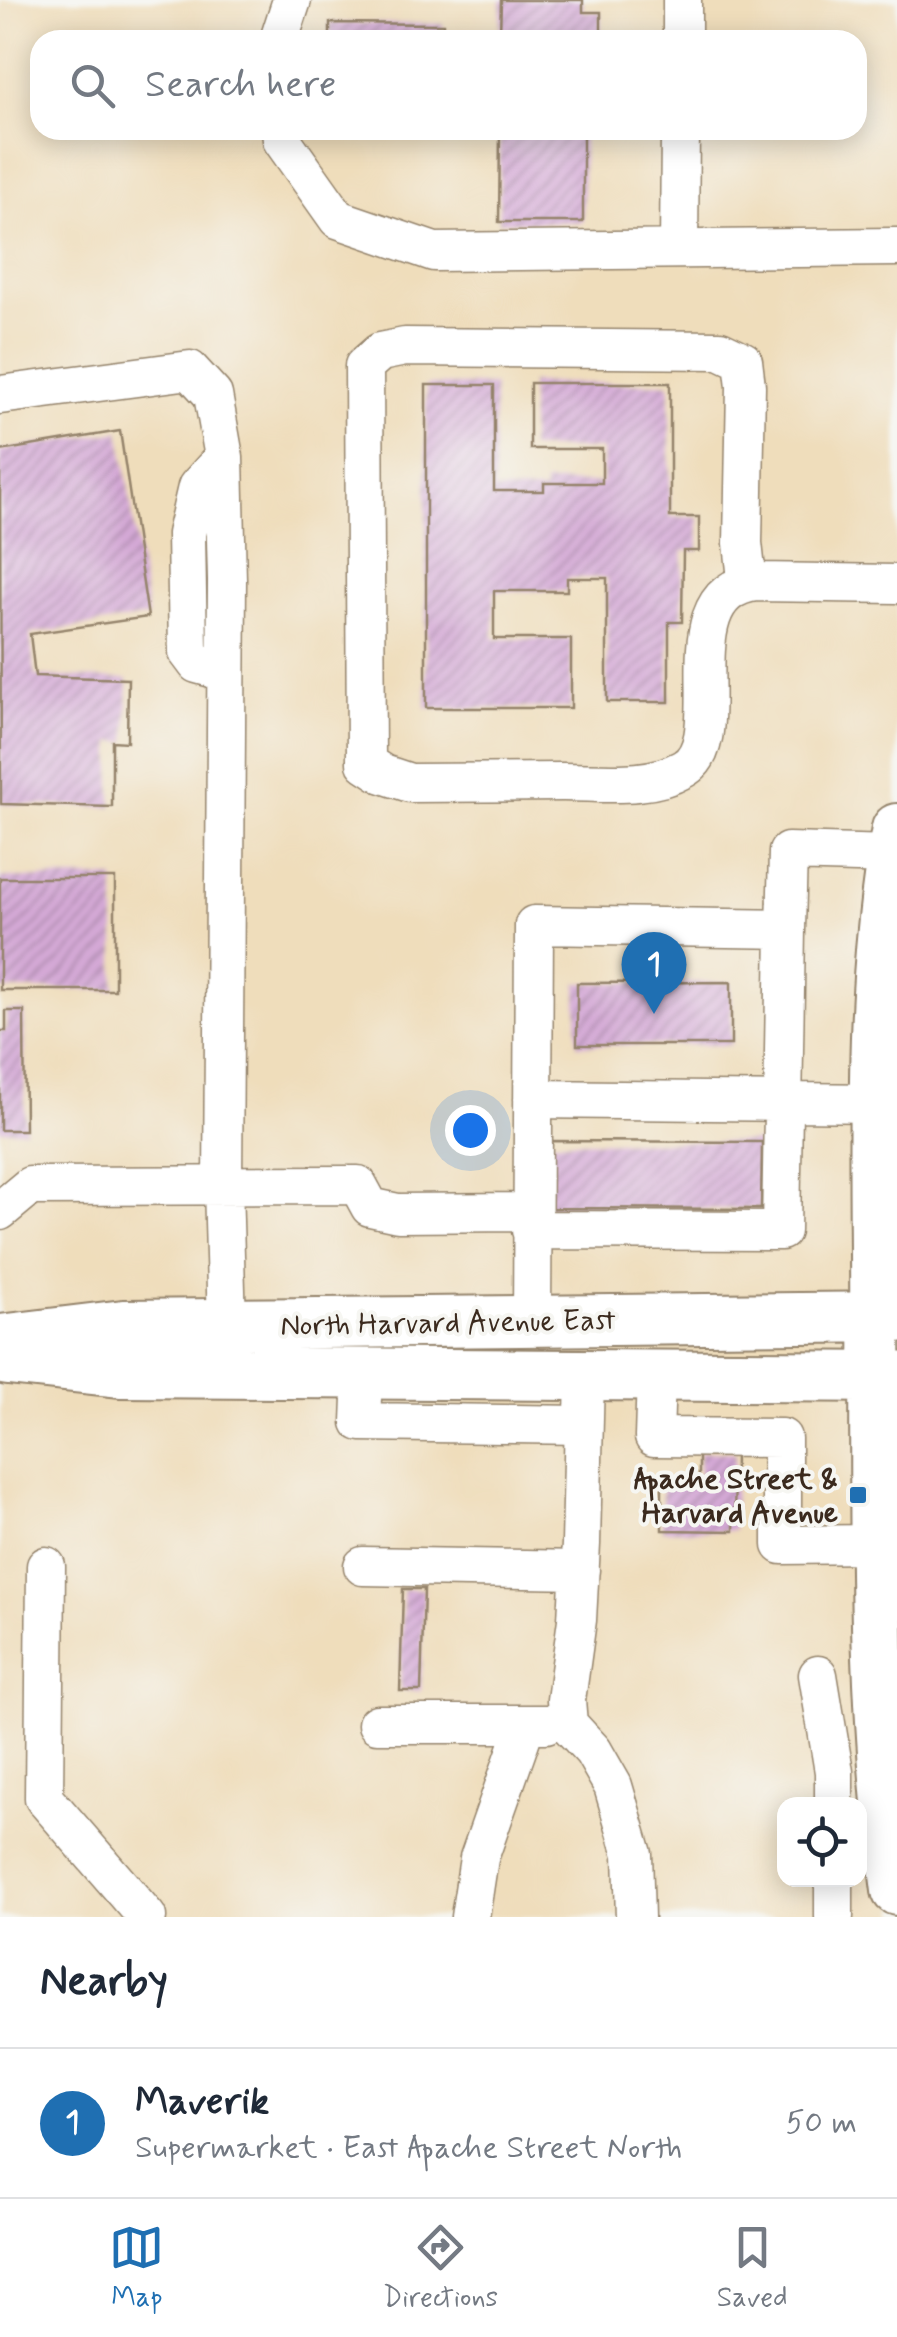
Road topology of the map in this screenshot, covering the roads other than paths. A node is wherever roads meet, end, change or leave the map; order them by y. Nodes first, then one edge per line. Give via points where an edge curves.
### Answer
1 (292, 0) edge
2 (682, 0) edge
3 (282, 30) edge
4 (682, 30) edge
5 (282, 140) edge
6 (680, 140) edge
7 (897, 246) edge
8 (679, 248) junction
9 (0, 396) edge
10 (757, 582) junction
11 (897, 584) edge
12 (895, 842) edge
13 (786, 929) junction
14 (533, 1099) junction
15 (784, 1102) junction
16 (877, 1103) junction
17 (224, 1186) junction
18 (0, 1211) edge
19 (531, 1221) junction
20 (886, 1317) edge
21 (532, 1321) junction
22 (228, 1324) junction
23 (0, 1340) edge
24 (0, 1359) edge
25 (363, 1373) junction
26 (586, 1375) junction
27 (656, 1376) junction
28 (886, 1377) edge
29 (583, 1424) junction
30 (877, 1544) junction
31 (46, 1566) dead end
32 (363, 1566) dead end
33 (580, 1570) junction
34 (818, 1675) dead end
35 (377, 1724) dead end
36 (526, 1724) junction
37 (568, 1724) junction
38 (834, 1797) edge
39 (834, 1887) edge
40 (897, 1890) edge
41 (147, 1917) edge
42 (470, 1917) edge
43 (636, 1917) edge
44 (834, 1917) edge

1 - 3 lane
2 - 4 lane
5 - 8 lane via 338,219 434,252
6 - 8 lane
7 - 8 lane
9 - 17 lane via 190,370 214,395 224,457
10 - 10 lane via 739,584 726,595 711,622 704,661 706,723 702,746 687,768 649,781 410,783 383,774 366,763 364,366 380,352 406,347 720,350 743,360 743,543 746,570
10 - 11 lane
12 - 13 lane via 788,852
12 - 16 main road via 884,899
13 - 14 lane via 534,925
13 - 15 lane
14 - 15 lane
14 - 19 lane
15 - 16 lane
15 - 19 lane via 781,1232
16 - 20 main road
17 - 18 lane via 30,1186
17 - 19 lane via 358,1185 370,1207 398,1213
17 - 22 lane
19 - 21 lane
20 - 21 main road, North Harvard Avenue East
20 - 28 main road
21 - 22 main road, North Harvard Avenue East
22 - 23 main road, North Harvard Avenue East via 124,1325
24 - 25 main road, North Harvard Avenue East via 120,1372
25 - 26 main road, North Harvard Avenue East
25 - 29 lane via 361,1422
26 - 27 main road, North Harvard Avenue East
26 - 29 lane
27 - 28 main road, North Harvard Avenue East
27 - 30 lane via 654,1437 782,1438 782,1545
28 - 30 main road
29 - 33 lane
30 - 40 main road via 879,1718
31 - 41 lane via 44,1798
32 - 33 lane
33 - 37 lane
34 - 38 lane
35 - 36 lane
36 - 37 lane
36 - 42 lane via 479,1858
37 - 43 lane via 614,1786 632,1854
39 - 44 lane

